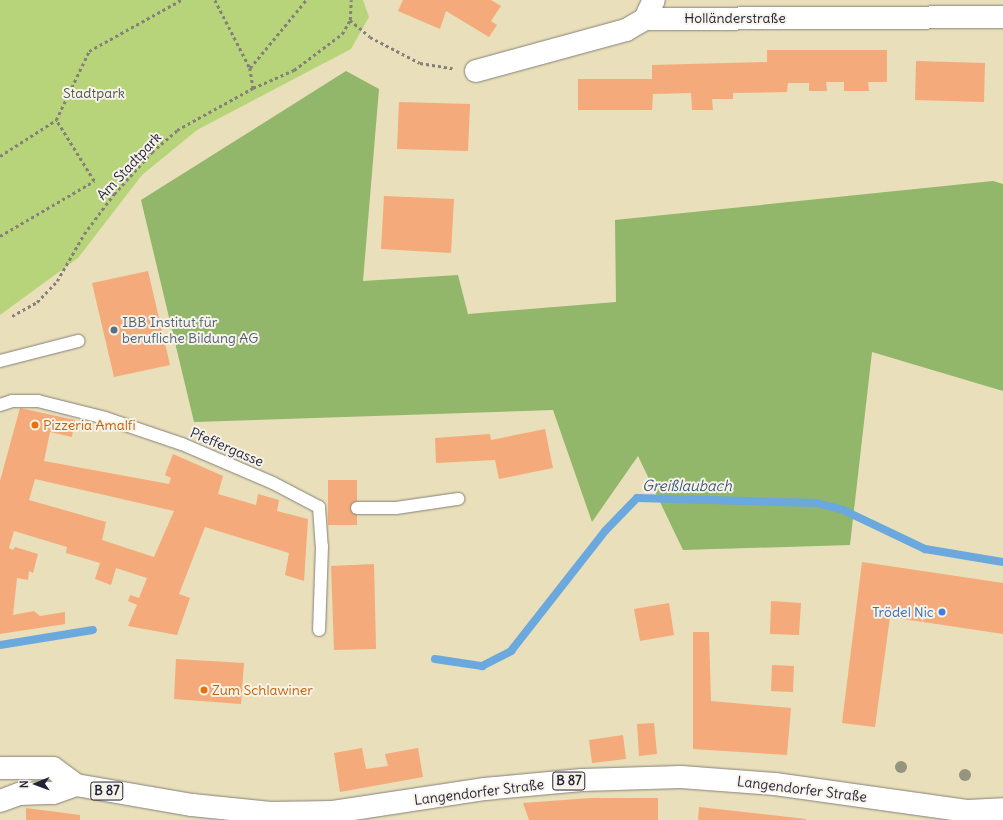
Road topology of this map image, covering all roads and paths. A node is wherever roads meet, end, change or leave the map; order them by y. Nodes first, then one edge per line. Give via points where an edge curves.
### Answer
1 (181, 0) edge
2 (215, 0) edge
3 (306, 0) edge
4 (351, 0) edge
5 (650, 9) edge
6 (1003, 17) edge
7 (350, 20) junction
8 (250, 68) junction
9 (476, 71) joint
10 (253, 88) junction
11 (56, 120) junction
12 (0, 156) edge
13 (0, 236) edge
14 (12, 316) dead end
15 (78, 341) dead end
16 (0, 361) edge
17 (0, 405) edge
18 (458, 499) dead end
19 (357, 508) dead end
20 (319, 630) dead end
21 (0, 768) edge
22 (76, 785) junction
23 (0, 801) edge
24 (1003, 809) edge

1 - 11 path via 89,51
2 - 8 path
3 - 8 path
4 - 7 path
5 - 6 main road, Holländerstraße
5 - 9 main road, Holländerstraße via 626,30
7 - 9 path via 370,36 420,63
7 - 10 path, Am Stadtpark via 342,34 294,70
8 - 10 path
10 - 14 path, Am Stadtpark via 177,130 152,152 114,194 84,234 57,281 37,302
11 - 12 path
11 - 13 path via 94,181
15 - 16 lane
17 - 20 lane, Pfeffergasse via 12,401 38,401 104,418 182,444 273,483 323,508
18 - 19 lane via 396,508
21 - 22 main road, Langendorfer Straße / B 87 via 53,768
22 - 23 main road, Langendorfer Straße / B 87 via 53,793 19,794
22 - 24 main road, Langendorfer Straße / B 87 via 192,805 306,814 358,809 485,789 582,780 681,777 774,784 968,811

